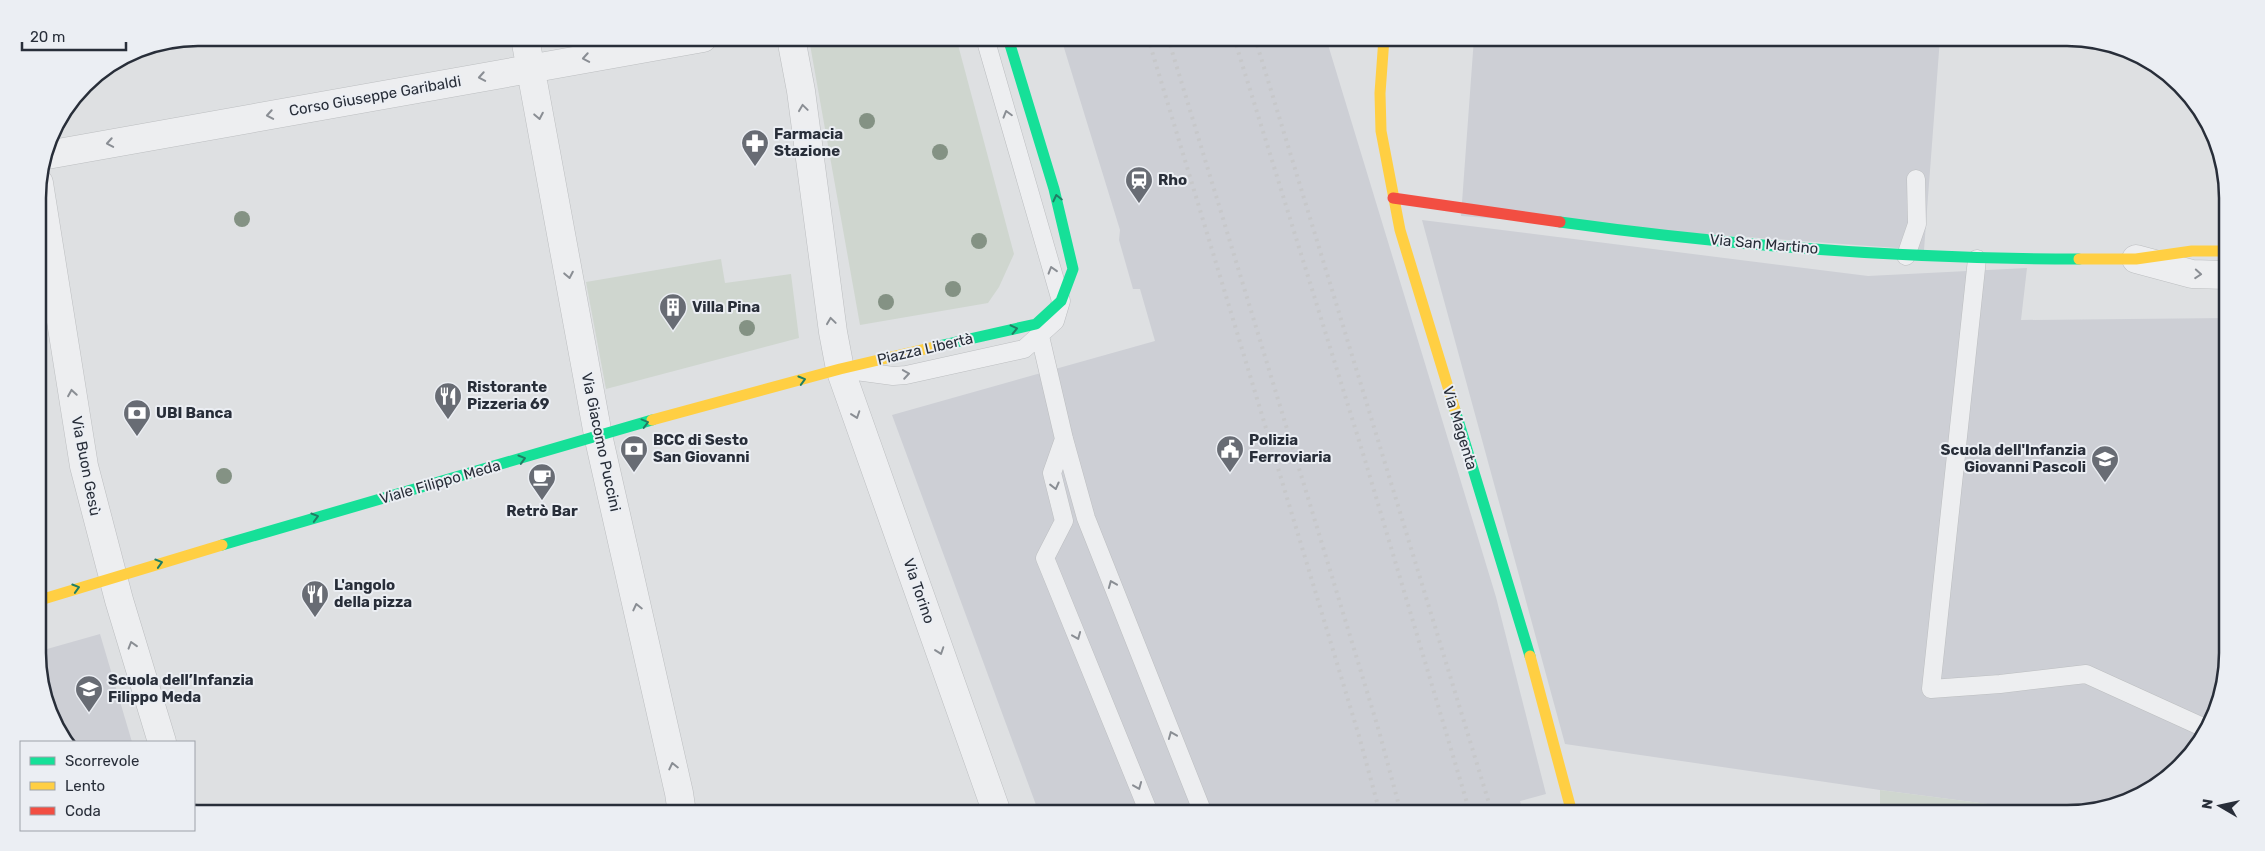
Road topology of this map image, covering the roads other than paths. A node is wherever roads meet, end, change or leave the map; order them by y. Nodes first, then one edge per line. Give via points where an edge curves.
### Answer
1 (526, 46) edge
2 (657, 46) edge
3 (792, 46) edge
4 (987, 46) edge
5 (1010, 46) edge
6 (1383, 46) edge
7 (530, 68) junction
8 (53, 154) edge
9 (1916, 178) dead end
10 (1394, 198) junction
11 (47, 233) edge
12 (2219, 251) edge
13 (1906, 256) junction
14 (1977, 259) junction
15 (2136, 259) junction
16 (2219, 275) edge
17 (1061, 301) junction
18 (1040, 336) junction
19 (840, 369) junction
20 (598, 435) junction
21 (1064, 440) junction
22 (113, 578) junction
23 (46, 598) edge
24 (2200, 726) edge
25 (162, 741) edge
26 (1146, 804) edge
27 (1200, 804) edge
28 (1570, 804) edge
29 (681, 805) edge
30 (994, 805) edge

1 - 7 street, Via Giacomo Puccini
2 -> 7 street, Corso Giuseppe Garibaldi
19 -> 3 street
17 -> 4 lane
17 -> 5 street, Piazza Libertà via 1073,269 1054,189
6 - 10 street, Via Magenta via 1381,131
7 -> 8 street, Corso Giuseppe Garibaldi
7 -> 20 street, Via Giacomo Puccini
9 - 13 lane via 1917,224
10 - 13 street, Via San Martino via 1576,224
10 - 28 street, Via Magenta via 1411,270 1527,646
22 -> 11 street, Via Buon Gesù via 84,466
12 - 15 street, Via San Martino via 2192,251
13 - 14 street, Via San Martino
14 - 15 street, Via San Martino
14 - 24 lane via 1931,689 2086,674
15 -> 16 street, Via San Martino via 2192,274
17 - 18 lane via 1055,321
19 -> 17 street, Piazza Libertà via 1036,324
19 -> 18 lane via 893,376 906,374 1024,349
18 - 21 lane
20 -> 19 street, Viale Filippo Meda
19 -> 30 street, Via Torino
22 -> 20 street, Viale Filippo Meda
29 -> 20 street, Via Giacomo Puccini
21 -> 26 lane via 1052,472 1064,521 1045,558
27 -> 21 lane via 1086,518
23 -> 22 street, Viale Filippo Meda
25 -> 22 street, Via Buon Gesù

